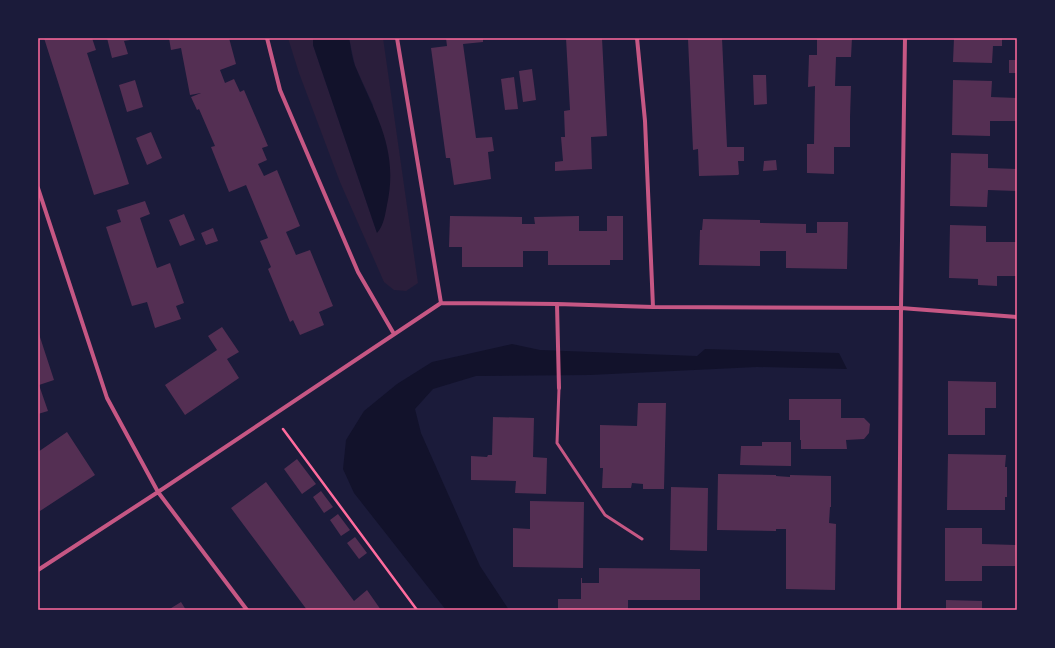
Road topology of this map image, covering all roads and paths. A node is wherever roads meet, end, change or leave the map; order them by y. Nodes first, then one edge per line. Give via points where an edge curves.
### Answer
1 (267, 38) edge
2 (397, 38) edge
3 (637, 38) edge
4 (905, 38) edge
5 (38, 188) edge
6 (441, 303) junction
7 (557, 304) junction
8 (652, 308) junction
9 (901, 308) junction
10 (1017, 317) edge
11 (394, 334) junction
12 (559, 388) joint
13 (273, 416) junction
14 (158, 492) junction
15 (642, 539) dead end
16 (38, 570) edge
17 (247, 610) edge
18 (417, 610) edge
19 (899, 610) edge

1 - 11 street via 280,90 358,272
2 - 6 street
3 - 8 street via 645,121
4 - 9 street
5 - 14 street via 107,398
6 - 7 street
6 - 11 street
7 - 8 street
7 - 12 street
8 - 9 street
9 - 10 street
9 - 19 street
11 - 13 street
12 - 15 lane via 557,443 605,516
13 - 14 street
13 - 18 path
14 - 16 street
14 - 17 street

